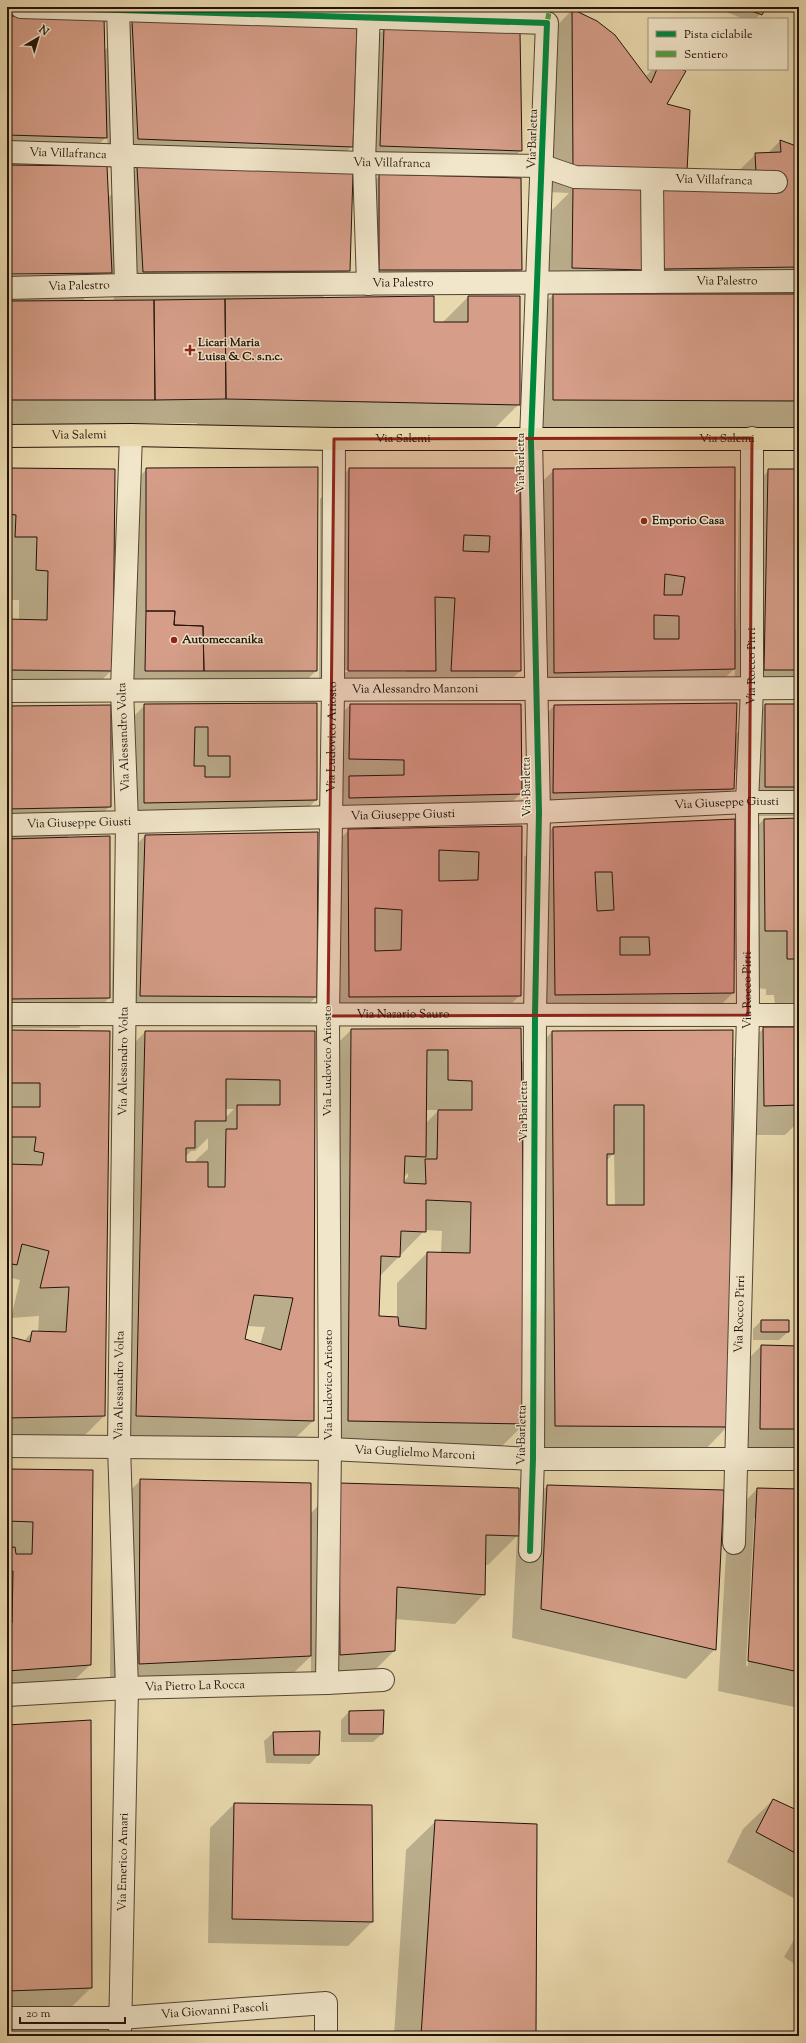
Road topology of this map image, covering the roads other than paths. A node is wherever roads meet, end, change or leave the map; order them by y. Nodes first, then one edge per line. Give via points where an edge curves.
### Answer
1 (21, 7) edge
2 (118, 9) edge
3 (369, 12) edge
4 (7, 152) edge
5 (121, 156) junction
6 (364, 163) junction
7 (543, 166) junction
8 (652, 179) junction
9 (776, 182) dead end
10 (799, 281) edge
11 (652, 282) junction
12 (368, 284) junction
13 (538, 284) junction
14 (126, 285) junction
15 (7, 288) edge
16 (131, 435) junction
17 (7, 436) edge
18 (752, 438) junction
19 (334, 439) junction
20 (531, 439) junction
21 (799, 439) edge
22 (799, 688) edge
23 (122, 689) junction
24 (752, 689) junction
25 (7, 690) edge
26 (333, 690) junction
27 (535, 690) junction
28 (747, 802) junction
29 (799, 802) edge
30 (539, 812) junction
31 (330, 816) junction
32 (127, 822) junction
33 (7, 825) edge
34 (7, 1014) edge
35 (124, 1014) junction
36 (536, 1014) junction
37 (748, 1015) junction
38 (799, 1015) edge
39 (328, 1016) junction
40 (7, 1446) edge
41 (119, 1446) junction
42 (330, 1449) junction
43 (533, 1458) junction
44 (737, 1458) junction
45 (799, 1459) edge
46 (734, 1543) dead end
47 (530, 1551) dead end
48 (383, 1680) dead end
49 (327, 1683) junction
50 (128, 1688) junction
51 (7, 1695) edge
52 (7, 2018) edge
53 (120, 2027) edge
54 (326, 2036) edge

1 - 2 street
2 - 3 street
2 - 5 street
3 - 6 street
3 - 7 street, Via Barletta via 547,23
4 - 5 street, Via Villafranca
5 - 6 street, Via Villafranca
5 - 14 street
6 - 7 street, Via Villafranca
6 - 12 street
7 - 8 street, Via Villafranca via 576,177
7 - 13 street, Via Barletta
8 - 9 street, Via Villafranca
8 - 11 street
10 - 11 street, Via Palestro
11 - 13 street, Via Palestro
12 - 13 street, Via Palestro
12 - 14 street, Via Palestro
13 - 20 street, Via Barletta
14 - 15 street, Via Palestro
16 - 17 main road, Via Salemi
16 - 19 main road, Via Salemi
16 - 23 street, Via Alessandro Volta
18 - 20 main road, Via Salemi
18 - 21 main road, Via Salemi
18 - 24 street, Via Rocco Pirri
19 - 20 main road, Via Salemi
19 - 26 street, Via Ludovico Ariosto
20 - 27 street, Via Barletta
22 - 24 street, Via Alessandro Manzoni
23 - 25 street, Via Alessandro Manzoni
23 - 26 street, Via Alessandro Manzoni
23 - 32 street, Via Alessandro Volta
24 - 27 street, Via Alessandro Manzoni
24 - 28 street, Via Rocco Pirri
26 - 27 street, Via Alessandro Manzoni
26 - 31 street, Via Ludovico Ariosto
27 - 30 street, Via Barletta
28 - 29 street, Via Giuseppe Giusti
28 - 30 street, Via Giuseppe Giusti
28 - 37 street, Via Rocco Pirri
30 - 31 street, Via Giuseppe Giusti
30 - 36 street, Via Barletta
31 - 32 street, Via Giuseppe Giusti
31 - 39 street, Via Ludovico Ariosto
32 - 33 street, Via Giuseppe Giusti
32 - 35 street, Via Alessandro Volta
34 - 35 street, Via Nazario Sauro
35 - 39 street, Via Nazario Sauro
35 - 41 street, Via Alessandro Volta
36 - 37 street, Via Nazario Sauro
36 - 39 street, Via Nazario Sauro
36 - 43 street, Via Barletta
37 - 38 street, Via Nazario Sauro
37 - 44 street, Via Rocco Pirri
39 - 42 street, Via Ludovico Ariosto
40 - 41 street, Via Guglielmo Marconi
41 - 42 street, Via Guglielmo Marconi
41 - 50 street, Via Alessandro Volta
42 - 43 street, Via Guglielmo Marconi
42 - 49 street, Via Ludovico Ariosto
43 - 44 street, Via Guglielmo Marconi
43 - 47 street, Via Barletta
44 - 45 street, Via Guglielmo Marconi
44 - 46 street, Via Rocco Pirri
48 - 49 street, Via Pietro La Rocca
49 - 50 street, Via Pietro La Rocca
50 - 51 street, Via Pietro La Rocca
50 - 53 street, Via Emerico Amari
52 - 53 street, Via Giovanni Pascoli
53 - 54 street, Via Giovanni Pascoli via 326,2003

